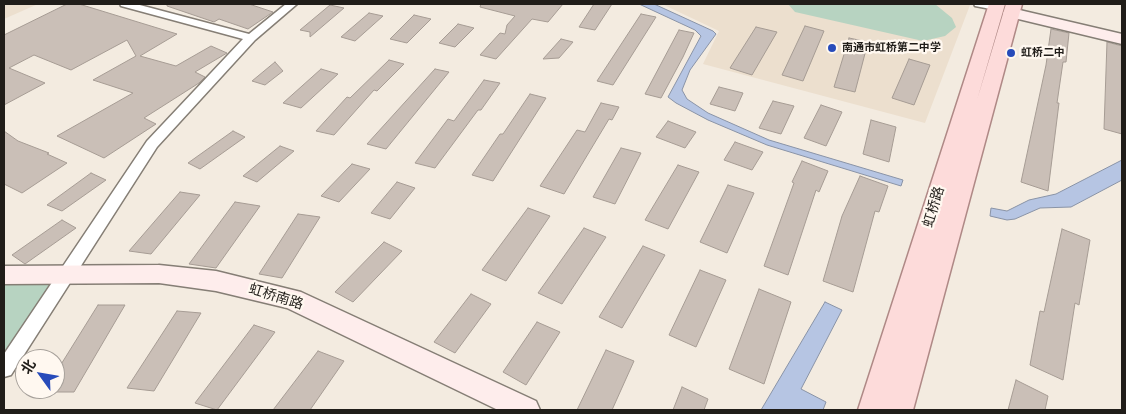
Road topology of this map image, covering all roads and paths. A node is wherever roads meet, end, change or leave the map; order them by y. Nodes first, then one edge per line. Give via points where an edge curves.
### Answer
1 (125, 4) edge
2 (292, 4) edge
3 (999, 6) edge
4 (251, 38) junction
5 (1122, 39) edge
6 (66, 274) junction
7 (4, 275) edge
8 (4, 369) edge
9 (526, 410) edge
10 (873, 410) edge
11 (898, 410) edge

1 - 4 street
2 - 4 street
3 - 5 street
3 - 10 main road, 虹桥路
3 - 11 main road, 虹桥路
4 - 6 street via 152,144
6 - 7 street, 虹桥南路
6 - 8 street
6 - 9 street, 虹桥南路 via 159,274 216,281 292,299

